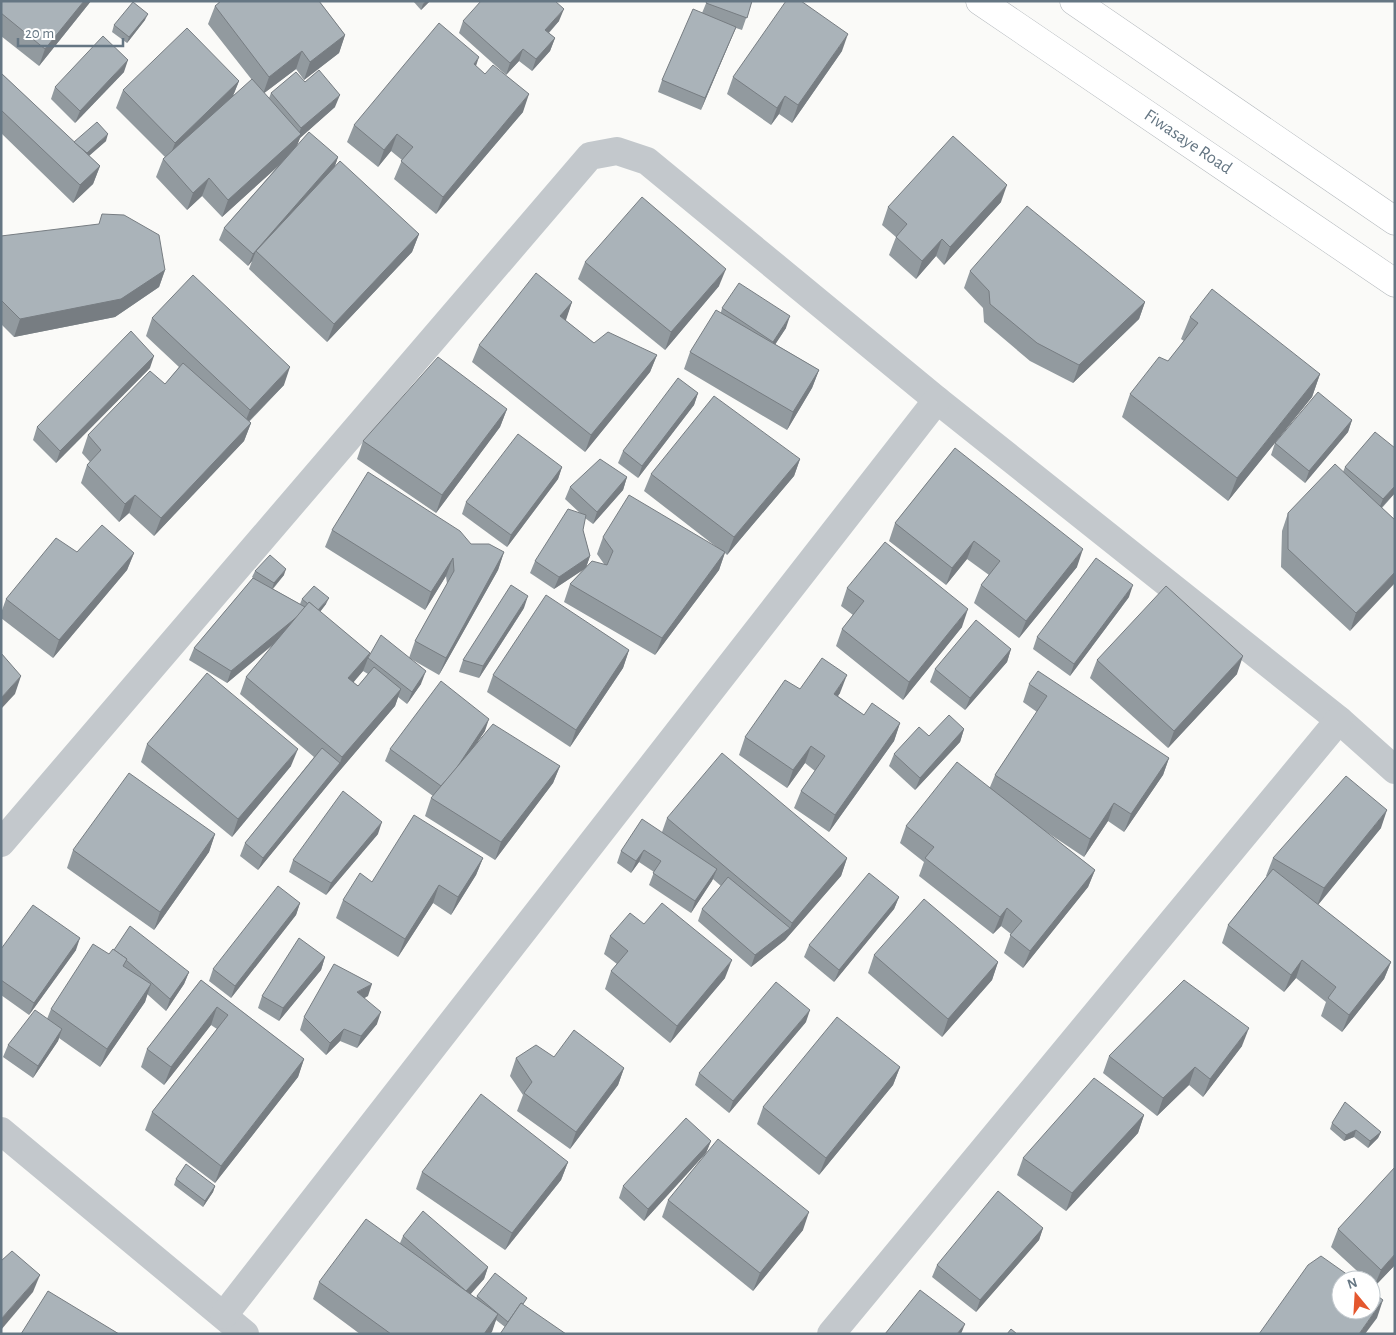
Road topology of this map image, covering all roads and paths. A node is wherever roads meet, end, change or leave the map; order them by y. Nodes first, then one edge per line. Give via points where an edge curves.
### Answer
1 (980, 1) edge
2 (1074, 1) edge
3 (1395, 221) edge
4 (1395, 283) edge
5 (937, 400) junction
6 (1339, 720) junction
7 (1395, 770) edge
8 (1, 844) edge
9 (1, 1131) edge
10 (224, 1315) junction
11 (246, 1334) edge
12 (831, 1334) edge

1 - 4 main road, Fiwasaye Road
2 - 3 main road
5 - 6 street
5 - 8 street via 647,161 617,151 590,156
5 - 10 street
6 - 7 street
6 - 12 street
9 - 10 street
10 - 11 street

